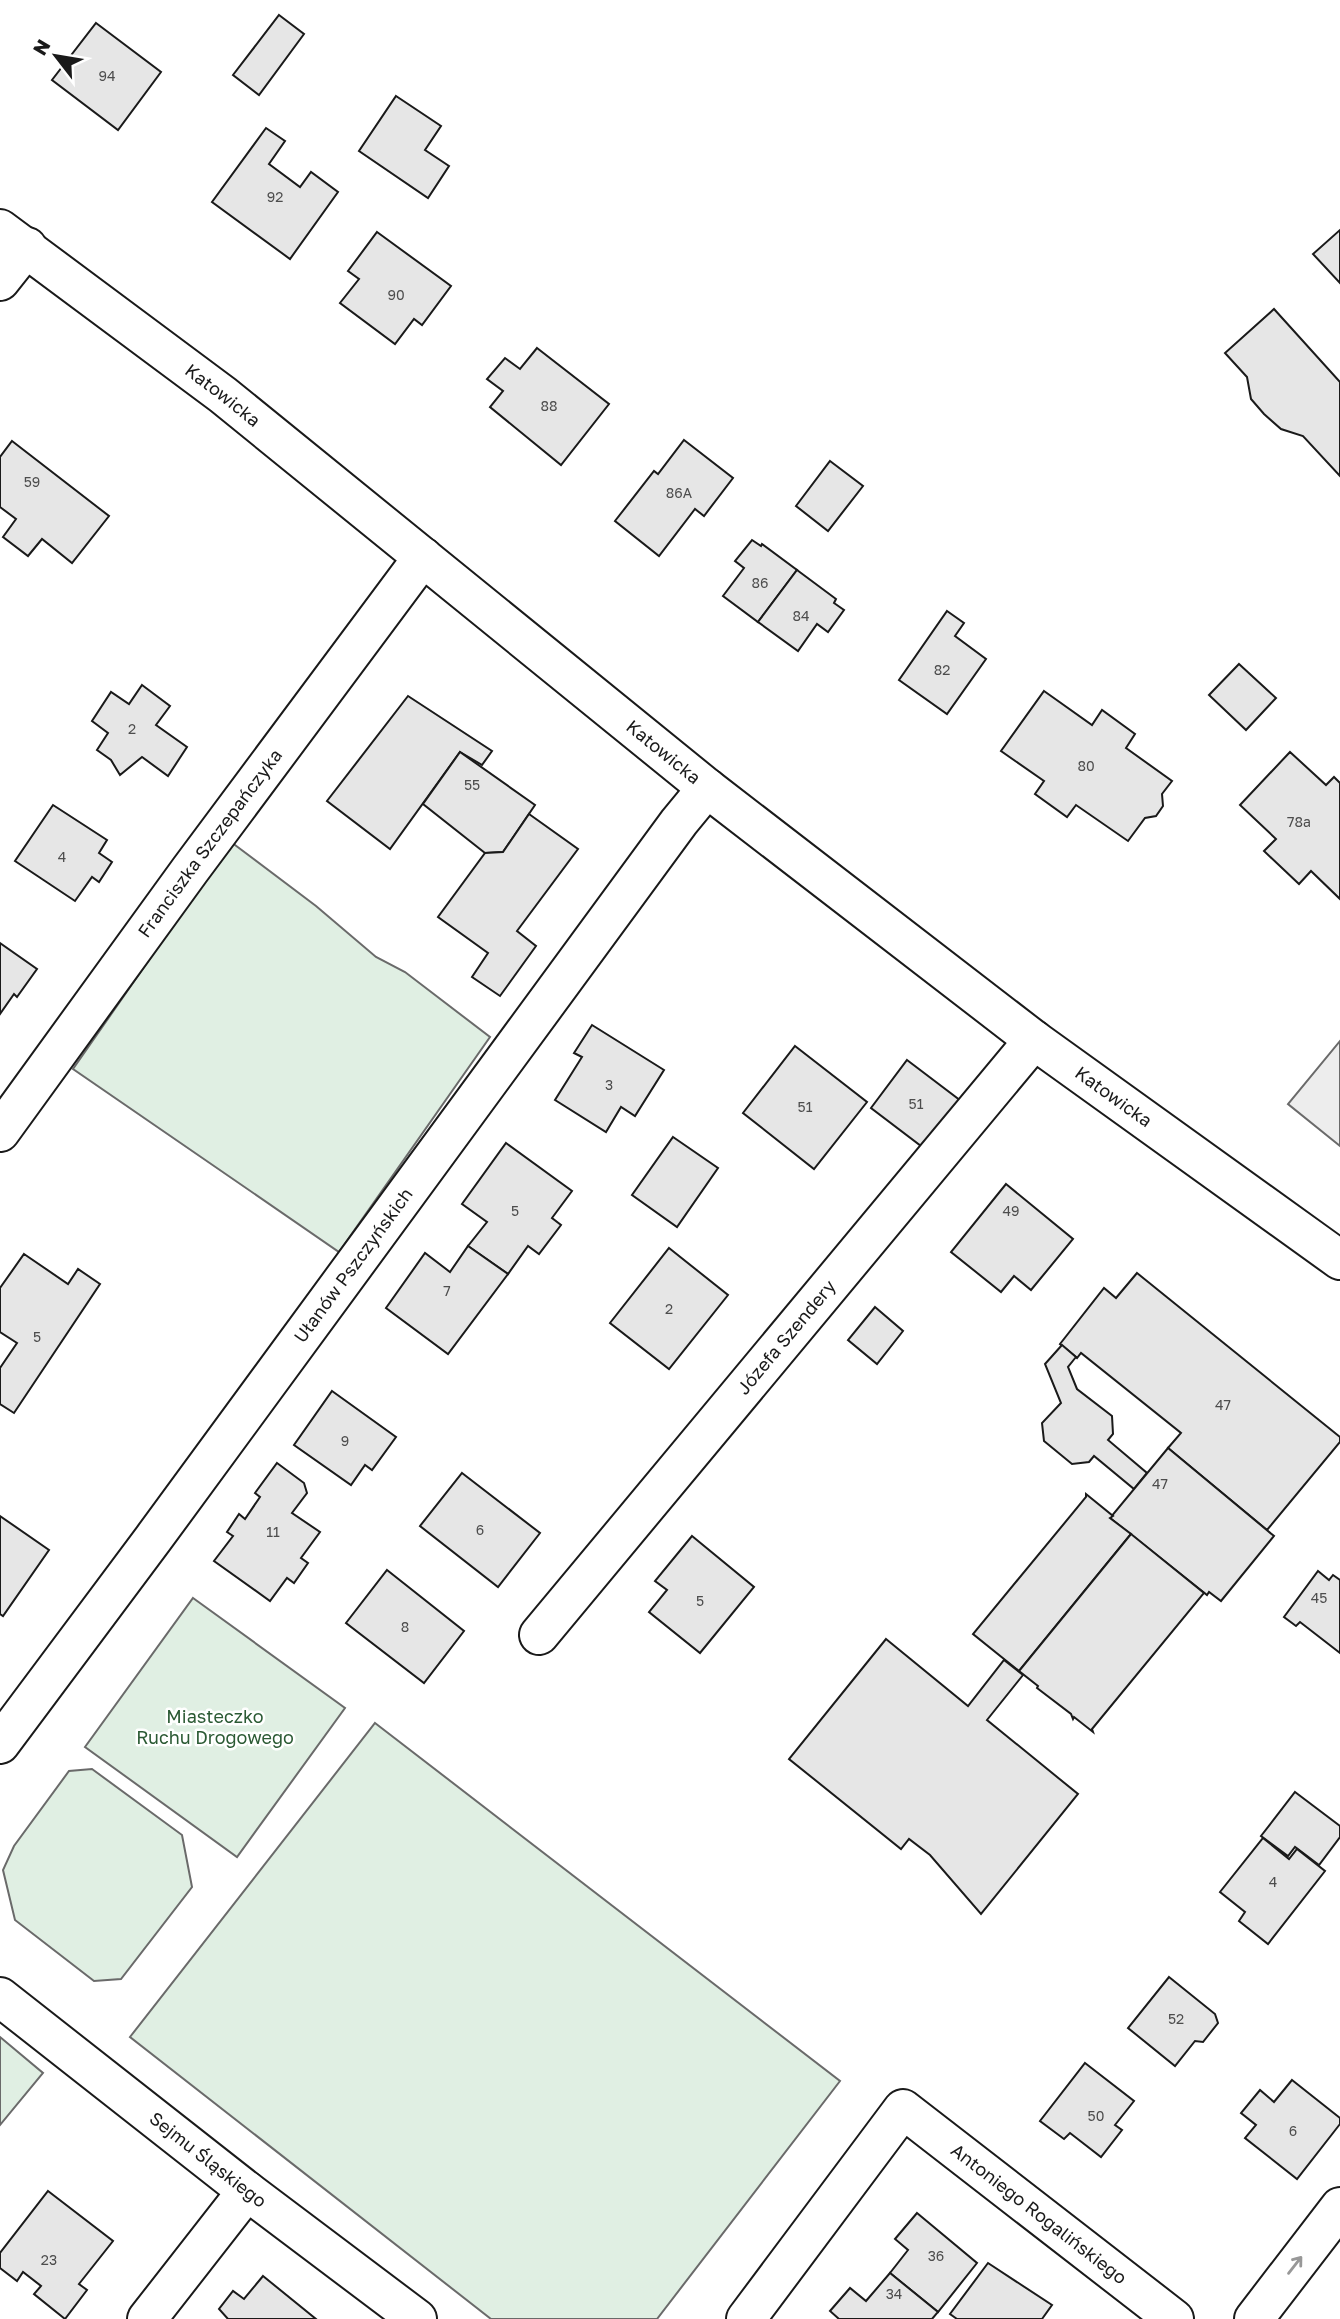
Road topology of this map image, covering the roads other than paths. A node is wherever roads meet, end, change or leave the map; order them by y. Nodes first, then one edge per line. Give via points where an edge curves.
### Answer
1 (14, 238) edge
2 (0, 281) edge
3 (423, 557) junction
4 (707, 788) junction
5 (1034, 1040) junction
6 (0, 1132) edge
7 (1340, 1261) edge
8 (539, 1635) dead end
9 (0, 1744) edge
10 (0, 1997) edge
11 (247, 2191) junction
12 (1340, 2207) edge
13 (147, 2319) edge
14 (417, 2319) edge
15 (746, 2319) edge
16 (1174, 2319) edge
17 (1254, 2319) edge

1 - 2 street
1 - 3 street, Katowicka via 223,395
3 - 4 street, Katowicka
3 - 6 street, Franciszka Szczepańczyka
4 - 5 street, Katowicka
4 - 9 street, Ułanów Pszczyńskich
5 - 7 street, Katowicka
5 - 8 street, Józefa Szendery
10 - 11 street, Sejmu Śląskiego
11 - 13 street
11 - 14 street, Sejmu Śląskiego
17 -> 12 street
15 - 16 street, Antoniego Rogalińskiego via 903,2109

